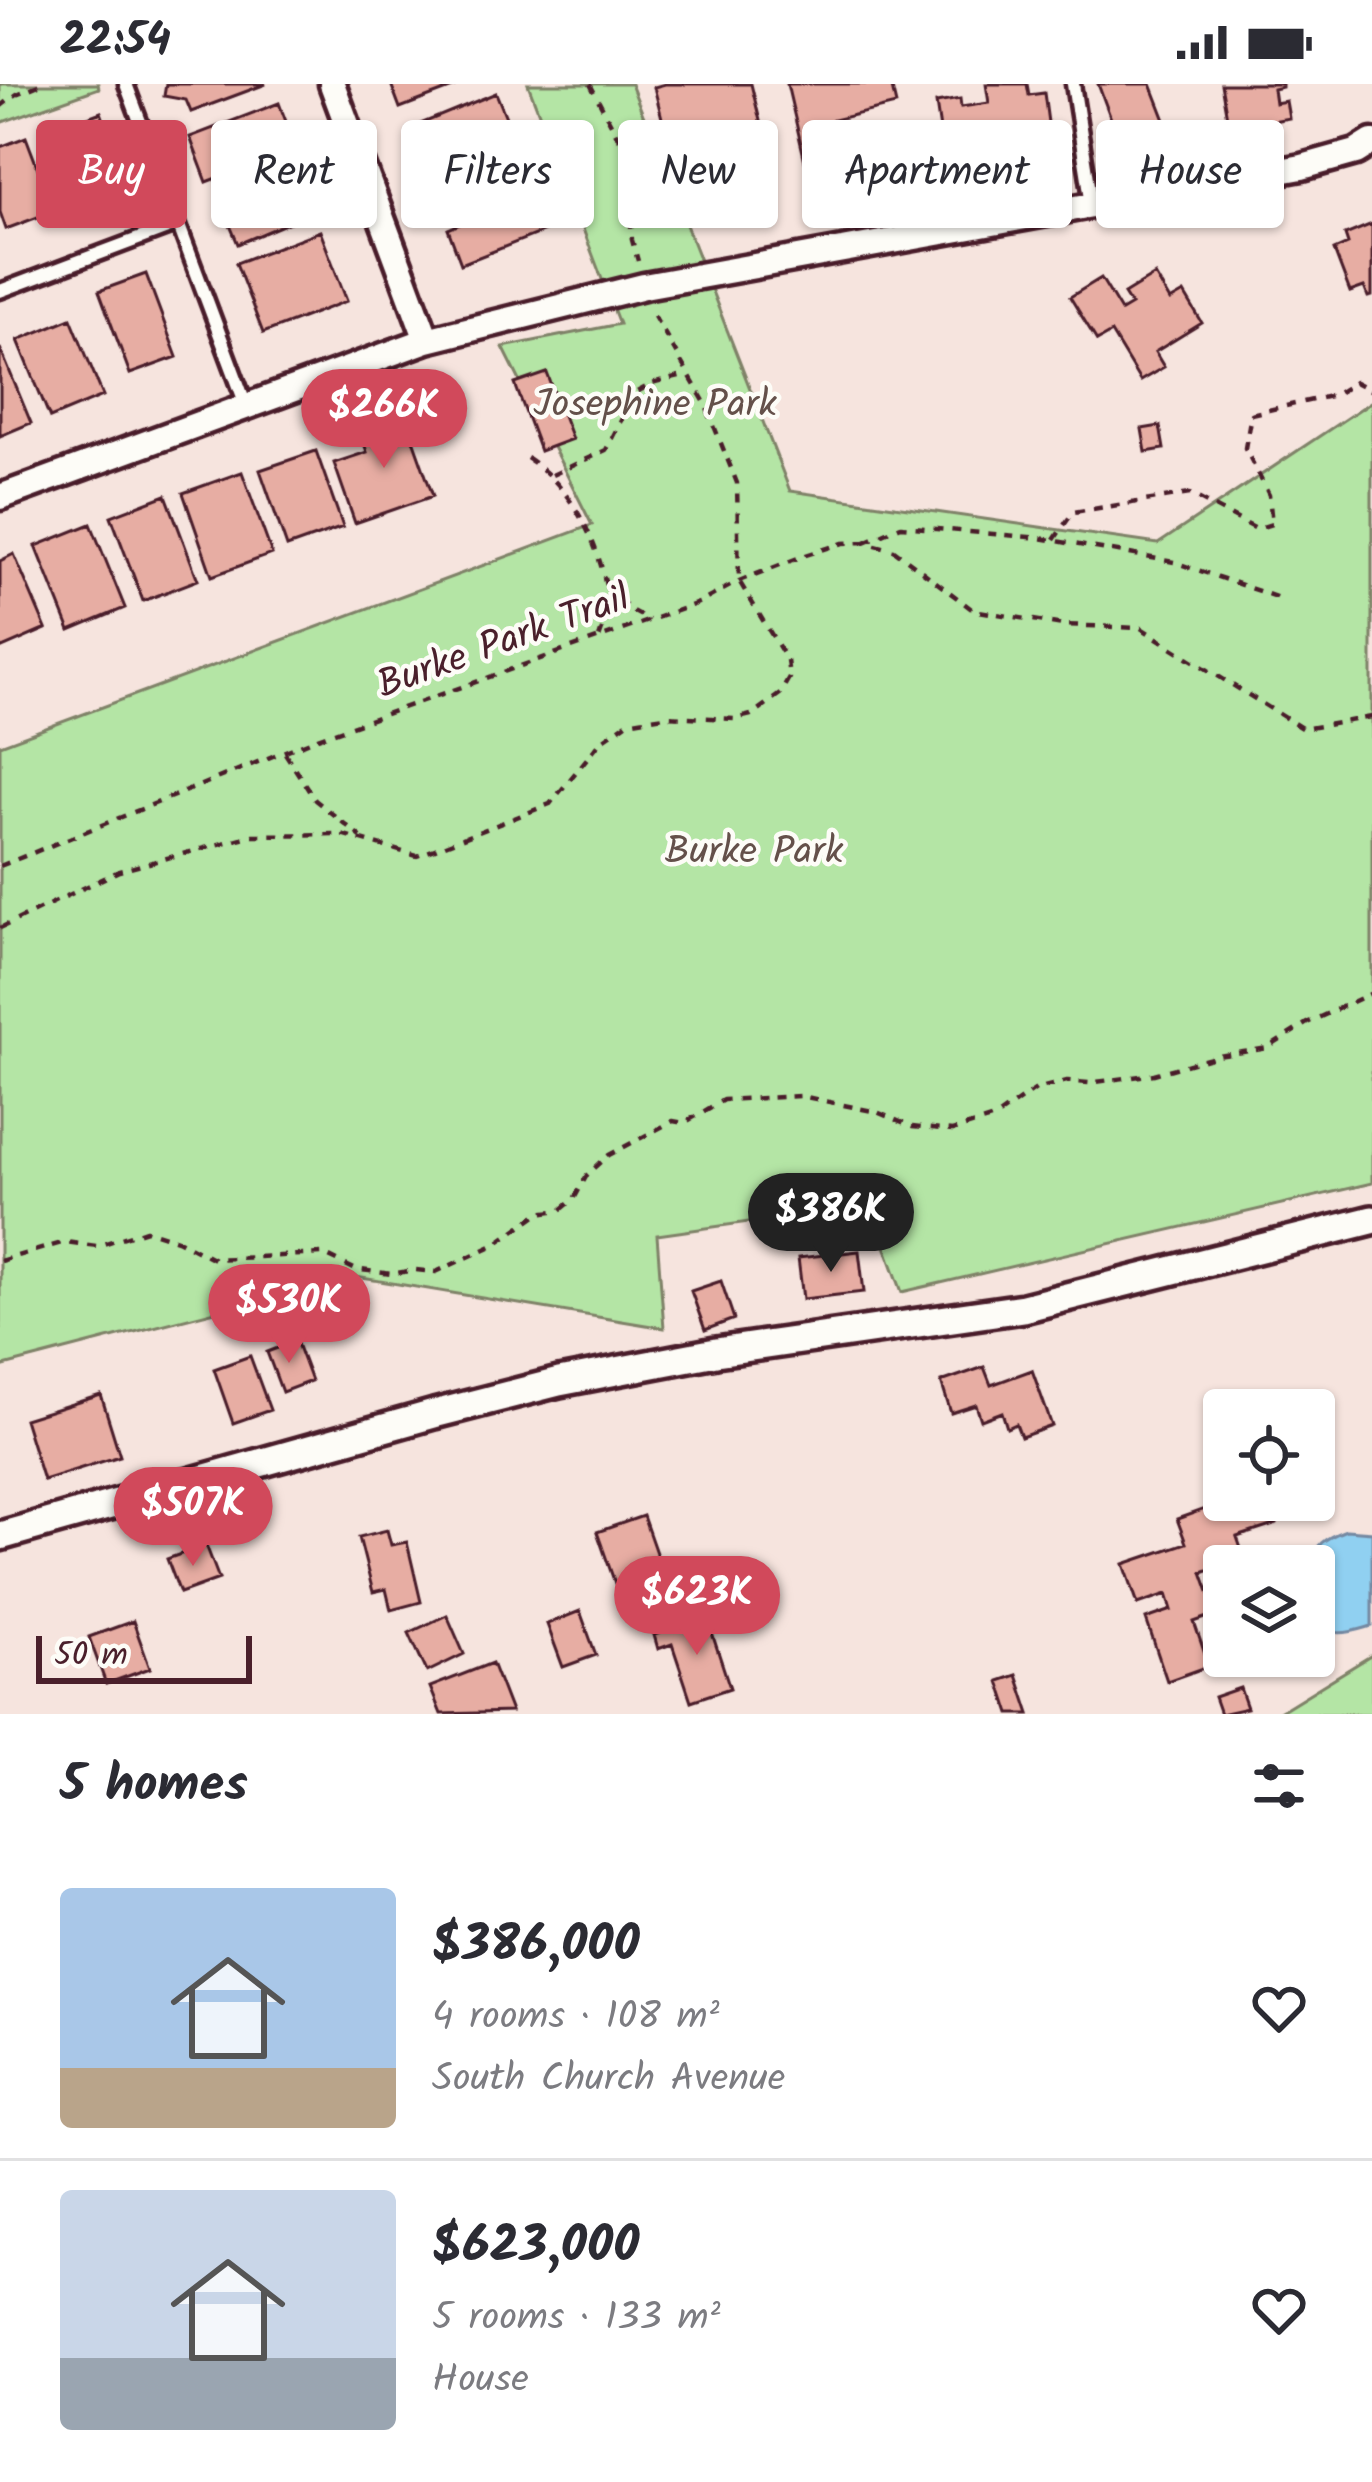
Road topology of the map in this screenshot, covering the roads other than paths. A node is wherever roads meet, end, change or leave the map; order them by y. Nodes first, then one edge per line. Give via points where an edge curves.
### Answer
1 (126, 84) edge
2 (332, 84) edge
3 (1073, 84) edge
4 (139, 120) edge
5 (1372, 142) edge
6 (1092, 205) junction
7 (167, 228) edge
8 (179, 228) edge
9 (0, 291) edge
10 (428, 340) junction
11 (246, 406) junction
12 (0, 497) edge
13 (1372, 1220) edge
14 (0, 1536) edge

1 - 4 lane
2 - 10 street
3 - 6 lane
5 - 6 street via 1302,167
6 - 10 street via 644,286
7 - 9 lane
8 - 11 lane
10 - 11 street
11 - 12 street
13 - 14 street via 1023,1308 560,1382

